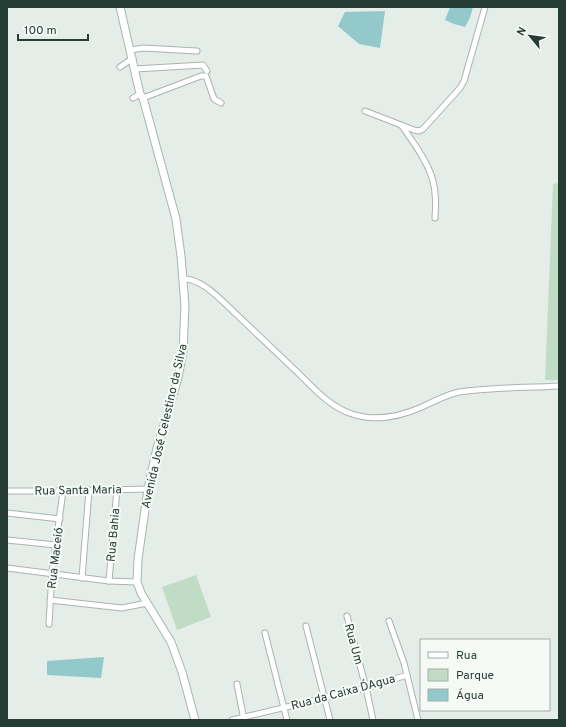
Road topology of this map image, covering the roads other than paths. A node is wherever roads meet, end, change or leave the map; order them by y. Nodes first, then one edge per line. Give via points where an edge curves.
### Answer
1 (120, 7) edge
2 (485, 7) edge
3 (131, 50) junction
4 (197, 51) dead end
5 (133, 58) junction
6 (120, 67) dead end
7 (135, 69) junction
8 (207, 71) dead end
9 (142, 96) junction
10 (133, 98) dead end
11 (222, 103) dead end
12 (365, 111) dead end
13 (402, 125) junction
14 (436, 218) dead end
15 (183, 279) junction
16 (559, 386) edge
17 (117, 489) junction
18 (148, 489) junction
19 (7, 490) edge
20 (89, 490) junction
21 (63, 491) junction
22 (7, 513) edge
23 (60, 519) junction
24 (7, 540) edge
25 (56, 545) junction
26 (7, 568) edge
27 (52, 573) junction
28 (82, 578) junction
29 (109, 581) junction
30 (137, 582) junction
31 (50, 600) junction
32 (147, 604) junction
33 (347, 616) dead end
34 (389, 621) dead end
35 (49, 624) dead end
36 (306, 626) dead end
37 (265, 633) dead end
38 (407, 675) junction
39 (237, 684) dead end
40 (366, 688) junction
41 (324, 697) junction
42 (284, 707) junction
43 (244, 719) edge
44 (195, 720) edge
45 (232, 720) edge
46 (287, 720) edge
47 (330, 720) edge
48 (373, 720) edge
49 (418, 720) edge

1 - 3 street, Avenida José Celestino da Silva
2 - 13 street via 468,72 460,88 421,130
3 - 4 street via 144,48
3 - 5 street, Avenida José Celestino da Silva
5 - 6 street
5 - 7 street, Avenida José Celestino da Silva
7 - 8 street via 203,65
7 - 9 street, Avenida José Celestino da Silva
9 - 10 street
9 - 11 street via 206,76 214,99
9 - 15 street, Avenida José Celestino da Silva via 176,219
12 - 13 street
13 - 14 street via 423,158 433,180
15 - 16 street via 195,281 218,297 321,395 340,409 352,414 383,418 397,416 457,393
15 - 18 street, Avenida José Celestino da Silva via 183,351
17 - 18 street, Rua Santa Maria
17 - 20 street, Rua Santa Maria
17 - 29 street, Rua Bahia
18 - 30 street, Avenida José Celestino da Silva
19 - 21 street, Rua Santa Maria
20 - 21 street, Rua Santa Maria
20 - 28 street
21 - 23 street, Rua Maceió
22 - 23 street
23 - 25 street, Rua Maceió
24 - 25 street
25 - 27 street, Rua Maceió
26 - 27 street
27 - 28 street
27 - 31 street, Rua Maceió
28 - 29 street
29 - 30 street
30 - 32 street, Avenida José Celestino da Silva
31 - 32 street via 122,608
31 - 35 street, Rua Maceió
32 - 44 street, Avenida José Celestino da Silva via 163,628 178,660
33 - 40 street, Rua Um
34 - 38 street
36 - 41 street
37 - 42 street
38 - 40 street, Rua da Caixa D´Agua
38 - 49 street
39 - 43 street
40 - 41 street, Rua da Caixa D´Agua
40 - 48 street, Rua Um
41 - 42 street, Rua da Caixa D´Agua
41 - 47 street
42 - 43 street, Rua da Caixa D´Agua
42 - 46 street
43 - 45 street, Rua da Caixa D´Agua

